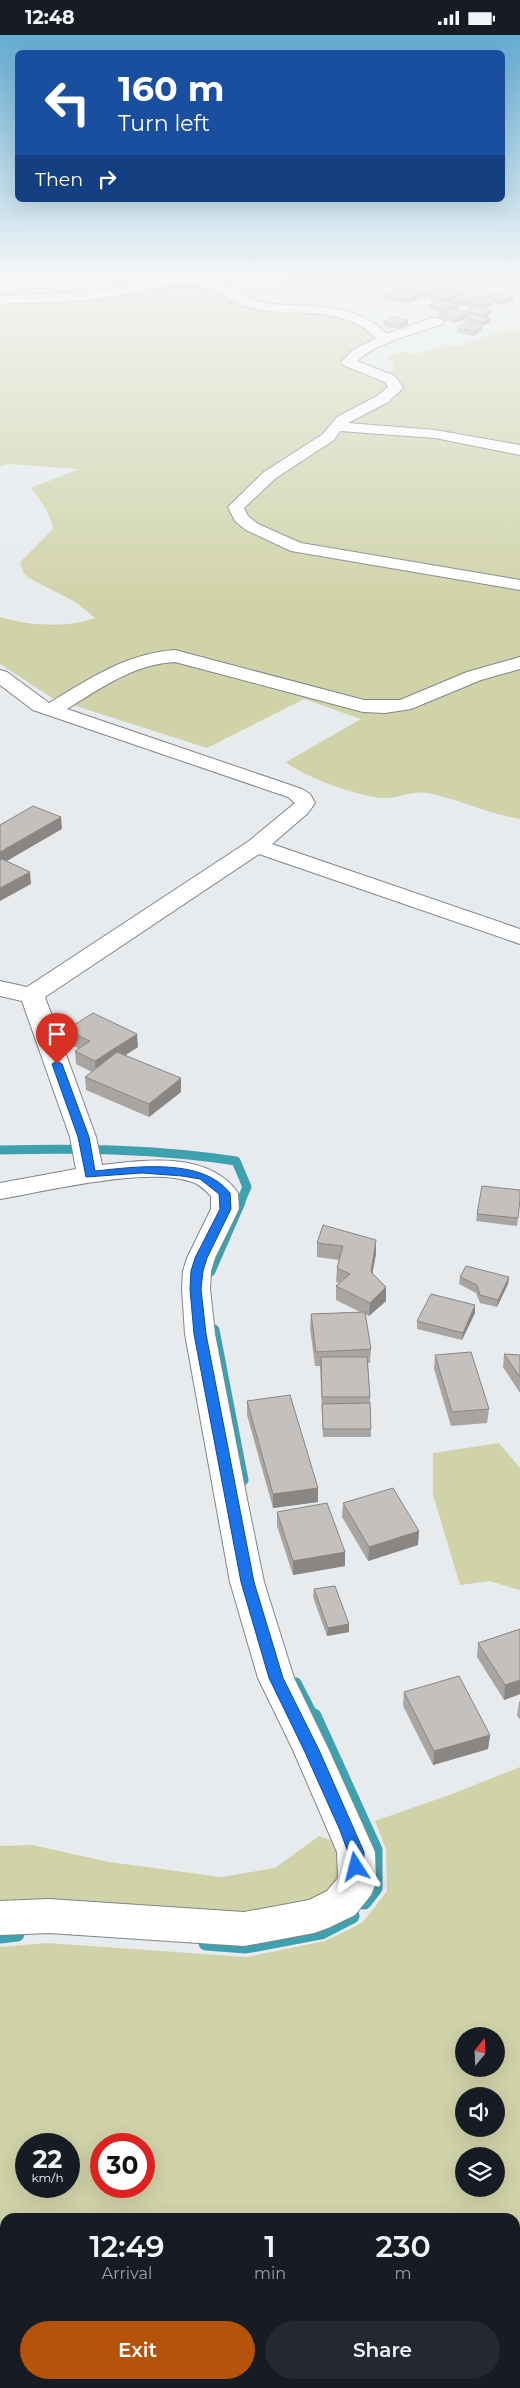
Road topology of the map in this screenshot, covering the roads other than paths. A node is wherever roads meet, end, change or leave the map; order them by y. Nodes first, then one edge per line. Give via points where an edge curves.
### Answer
1 (393, 383) edge
2 (336, 426) junction
3 (520, 450) edge
4 (520, 585) edge
5 (520, 663) edge
6 (0, 676) edge
7 (52, 710) junction
8 (257, 846) junction
9 (520, 937) edge
10 (0, 988) edge
11 (32, 995) junction
12 (90, 1175) junction
13 (0, 1191) edge
14 (0, 1918) edge

1 - 2 street via 396,387 390,393 344,416
2 - 3 street via 435,434
2 - 4 street via 329,437 270,475 236,507 241,519 296,547
5 - 7 street via 474,676 404,705 386,707 363,706 161,655 138,662
6 - 7 street via 40,706
7 - 8 street via 296,793 305,803 301,809
8 - 9 street
8 - 11 street
10 - 11 street
11 - 12 street via 83,1137
12 - 13 street
12 - 14 street via 142,1170 182,1172 204,1177 224,1193 225,1209 201,1258 196,1289 200,1334 231,1499 248,1582 276,1678 353,1844 357,1883 340,1903 314,1916 244,1929 49,1916

